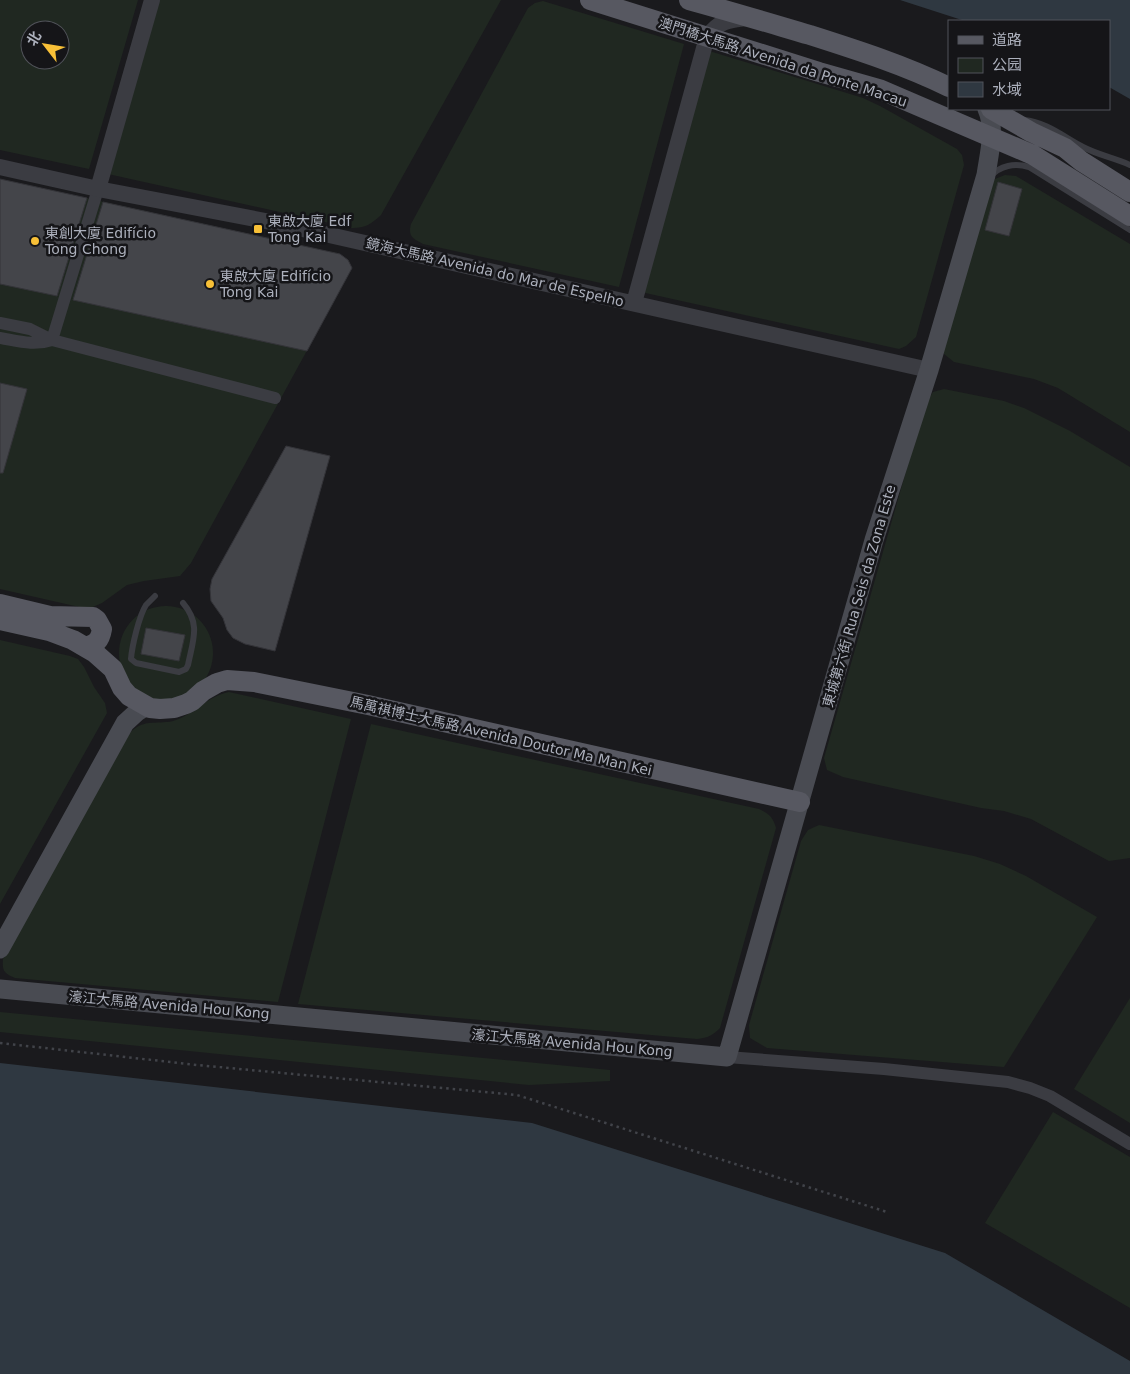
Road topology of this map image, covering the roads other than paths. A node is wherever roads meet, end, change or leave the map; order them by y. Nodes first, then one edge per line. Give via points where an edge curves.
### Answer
1 (152, 0) edge
2 (590, 0) edge
3 (689, 0) edge
4 (751, 18) junction
5 (707, 37) junction
6 (948, 88) edge
7 (987, 110) edge
8 (999, 113) edge
9 (991, 136) junction
10 (1065, 148) junction
11 (1130, 165) edge
12 (0, 167) edge
13 (1130, 177) edge
14 (982, 187) junction
15 (98, 189) junction
16 (1130, 192) edge
17 (1130, 216) edge
18 (1130, 230) edge
19 (634, 303) junction
20 (0, 323) edge
21 (0, 338) edge
22 (52, 340) junction
23 (929, 370) junction
24 (275, 398) dead end
25 (155, 596) dead end
26 (184, 603) dead end
27 (0, 604) edge
28 (0, 620) edge
29 (85, 647) junction
30 (145, 706) junction
31 (800, 802) junction
32 (0, 949) edge
33 (0, 989) edge
34 (727, 1057) junction
35 (1130, 1144) edge

1 - 15 street
2 - 5 main road, 澳門橋大馬路 Avenida da Ponte Macau
3 - 4 main road
4 - 5 street via 720,23
4 - 6 main road via 860,51
5 - 9 main road, 澳門橋大馬路 Avenida da Ponte Macau via 879,89
5 - 19 street
7 - 9 main road, 東城第六街 Rua Seis da Zona Este
8 - 10 main road
8 - 11 lane via 1043,124 1084,148
9 - 14 main road, 東城第六街 Rua Seis da Zona Este
9 - 17 main road, 澳門橋大馬路 Avenida da Ponte Macau via 1033,154
10 - 13 main road via 1085,153
10 - 16 main road
12 - 15 street, 鏡海大馬路 Avenida do Mar de Espelho
14 - 18 lane via 992,174 1004,167 1029,167
14 - 23 main road, 東城第六街 Rua Seis da Zona Este
15 - 19 street, 鏡海大馬路 Avenida do Mar de Espelho via 276,223
15 - 22 street
19 - 23 street, 鏡海大馬路 Avenida do Mar de Espelho
20 - 22 street via 30,329
21 - 22 street via 38,344
22 - 24 street
23 - 31 main road, 東城第六街 Rua Seis da Zona Este via 874,540
25 - 26 lane via 146,605 138,628 131,659 136,663 179,672 186,669 194,634 192,614
27 - 29 main road via 50,616 93,617 102,629 101,638
28 - 29 main road via 49,631
29 - 30 main road via 113,669 122,688
30 - 31 main road, 馬萬祺博士大馬路 Avenida Doutor Ma Man Kei via 174,708 227,680 254,682
30 - 32 main road via 125,723
31 - 34 main road, 東城第六街 Rua Seis da Zona Este
33 - 34 main road, 濠江大馬路 Avenida Hou Kong
34 - 35 street, 濠江大馬路 Avenida Hou Kong via 1008,1082 1050,1096

